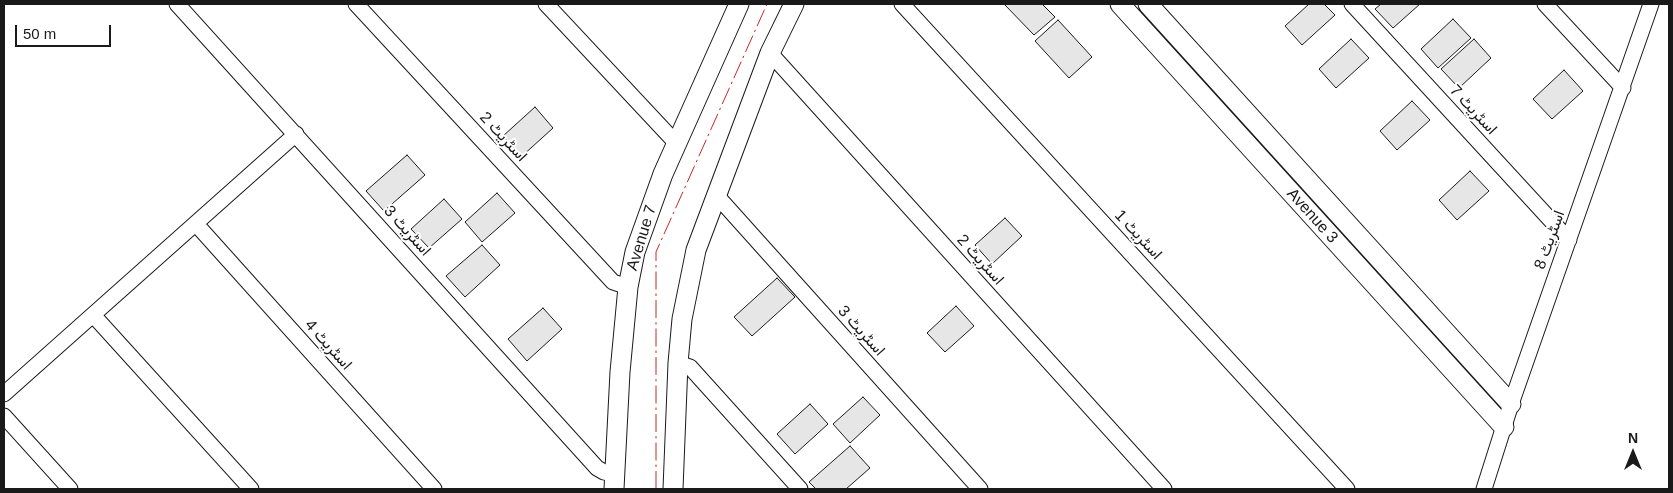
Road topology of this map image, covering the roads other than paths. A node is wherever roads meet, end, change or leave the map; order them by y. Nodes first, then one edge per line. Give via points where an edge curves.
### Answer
1 (177, 4) edge
2 (356, 4) edge
3 (546, 4) edge
4 (794, 4) edge
5 (902, 4) edge
6 (1120, 4) edge
7 (1148, 4) edge
8 (1352, 4) edge
9 (1544, 4) edge
10 (1651, 4) edge
11 (734, 7) edge
12 (770, 53) junction
13 (1623, 88) junction
14 (296, 134) junction
15 (677, 144) junction
16 (716, 196) junction
17 (196, 224) junction
18 (1569, 240) junction
19 (628, 287) junction
20 (94, 316) junction
21 (678, 363) junction
22 (4, 394) edge
23 (1511, 404) junction
24 (4, 416) edge
25 (1504, 428) junction
26 (615, 482) edge
27 (70, 489) edge
28 (251, 489) edge
29 (434, 489) edge
30 (673, 489) edge
31 (800, 489) edge
32 (980, 489) edge
33 (1164, 489) edge
34 (1347, 489) edge
35 (1484, 489) edge

1 - 14 street, اسٹریٹ 3
2 - 19 street, اسٹریٹ 2 via 612,282
3 - 15 street
4 - 12 main road
5 - 34 street, اسٹریٹ 1
6 - 25 main road, Avenue 3
7 - 23 main road, Avenue 3
8 - 18 street, اسٹریٹ 7
9 - 13 street
10 - 13 street, اسٹریٹ 8
11 - 15 main road, Avenue 7
12 - 16 main road
12 - 33 street, اسٹریٹ 2
13 - 18 street, اسٹریٹ 8
14 - 17 street
14 - 26 street, اسٹریٹ 3 via 598,468
15 - 19 main road, Avenue 7 via 635,252
16 - 21 main road via 688,282
16 - 32 street, اسٹریٹ 3
17 - 20 street
17 - 29 street, اسٹریٹ 4
18 - 23 street, اسٹریٹ 8
19 - 26 main road, Avenue 7
20 - 22 street
20 - 28 street
21 - 30 main road
21 - 31 street via 690,367
23 - 25 street, اسٹریٹ 8
24 - 27 street
25 - 35 street, اسٹریٹ 8

